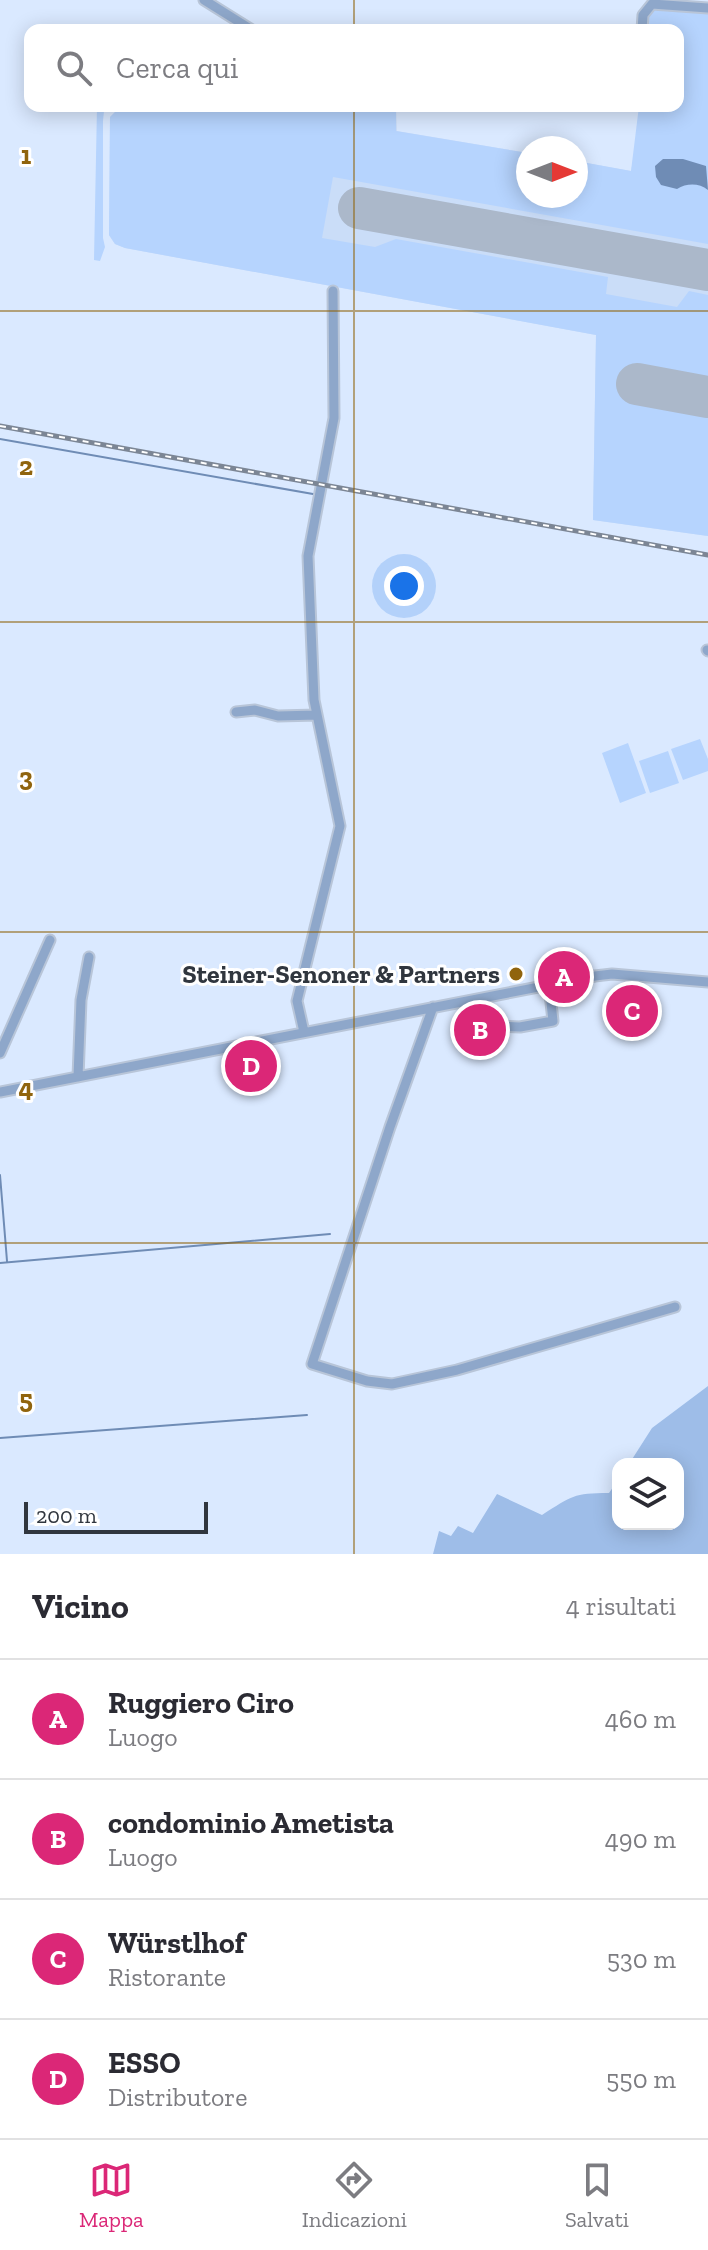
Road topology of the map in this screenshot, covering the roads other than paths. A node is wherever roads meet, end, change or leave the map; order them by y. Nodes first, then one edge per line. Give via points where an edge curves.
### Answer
1 (204, 0) edge
2 (708, 8) edge
3 (242, 24) edge
4 (642, 24) edge
5 (333, 291) dead end
6 (236, 712) dead end
7 (317, 715) junction
8 (50, 940) dead end
9 (89, 957) dead end
10 (708, 982) edge
11 (549, 984) junction
12 (433, 1007) junction
13 (496, 1026) dead end
14 (304, 1032) junction
15 (0, 1053) edge
16 (78, 1077) junction
17 (0, 1092) edge
18 (675, 1307) dead end

1 - 3 street
2 - 4 street via 652,4
5 - 7 street via 334,418 308,556
6 - 7 street
7 - 14 street via 340,826 297,1001
8 - 15 street
9 - 16 street via 81,1000
10 - 11 street via 612,974
11 - 12 street
11 - 13 street via 551,1022
12 - 14 street
12 - 18 street via 312,1364 392,1384
14 - 16 street
16 - 17 street

